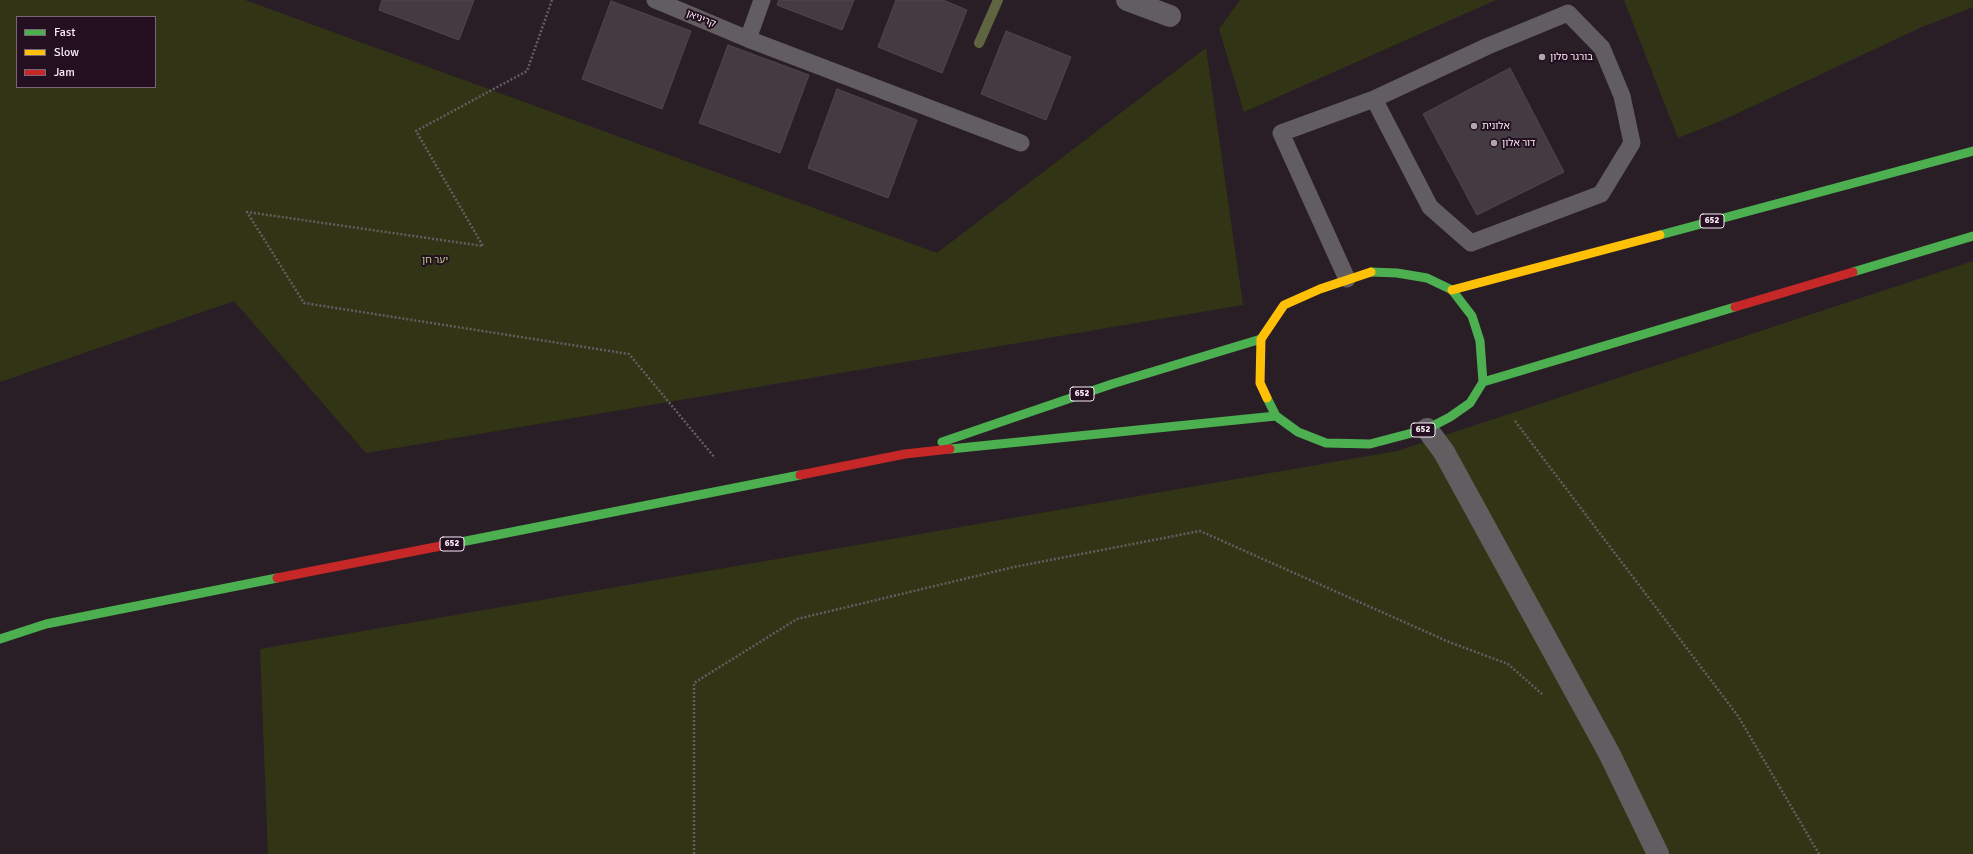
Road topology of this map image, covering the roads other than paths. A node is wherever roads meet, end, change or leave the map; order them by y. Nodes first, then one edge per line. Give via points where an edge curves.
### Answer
1 (655, 0) edge
2 (762, 0) edge
3 (1127, 0) edge
4 (1170, 16) dead end
5 (748, 39) junction
6 (1374, 99) junction
7 (1021, 143) dead end
8 (1973, 151) edge
9 (1973, 236) edge
10 (1347, 279) junction
11 (1452, 290) junction
12 (1261, 339) junction
13 (1483, 382) junction
14 (1276, 416) junction
15 (1427, 429) junction
16 (905, 454) junction
17 (0, 639) edge
18 (1658, 854) edge

1 - 5 lane, קריניאן
2 - 5 lane
3 - 4 street
5 - 7 lane, קריניאן
6 - 6 lane via 1430,207 1471,243 1601,194 1632,143 1622,96 1602,48 1568,13 1488,46
6 - 10 lane via 1281,132
8 - 11 main road, 652
9 - 13 main road
10 - 11 main road via 1371,272 1396,273 1427,278
10 - 12 main road via 1284,306
11 - 13 main road via 1472,316 1480,341
12 - 14 main road, 652 via 1260,383
12 - 16 main road, 652 via 1112,384
13 - 15 main road, 652 via 1470,403
14 - 15 main road, 652 via 1298,432 1326,443 1370,444
14 - 16 main road, 652
15 - 18 street via 1444,452 1602,739
16 - 17 main road, 652 via 46,624

